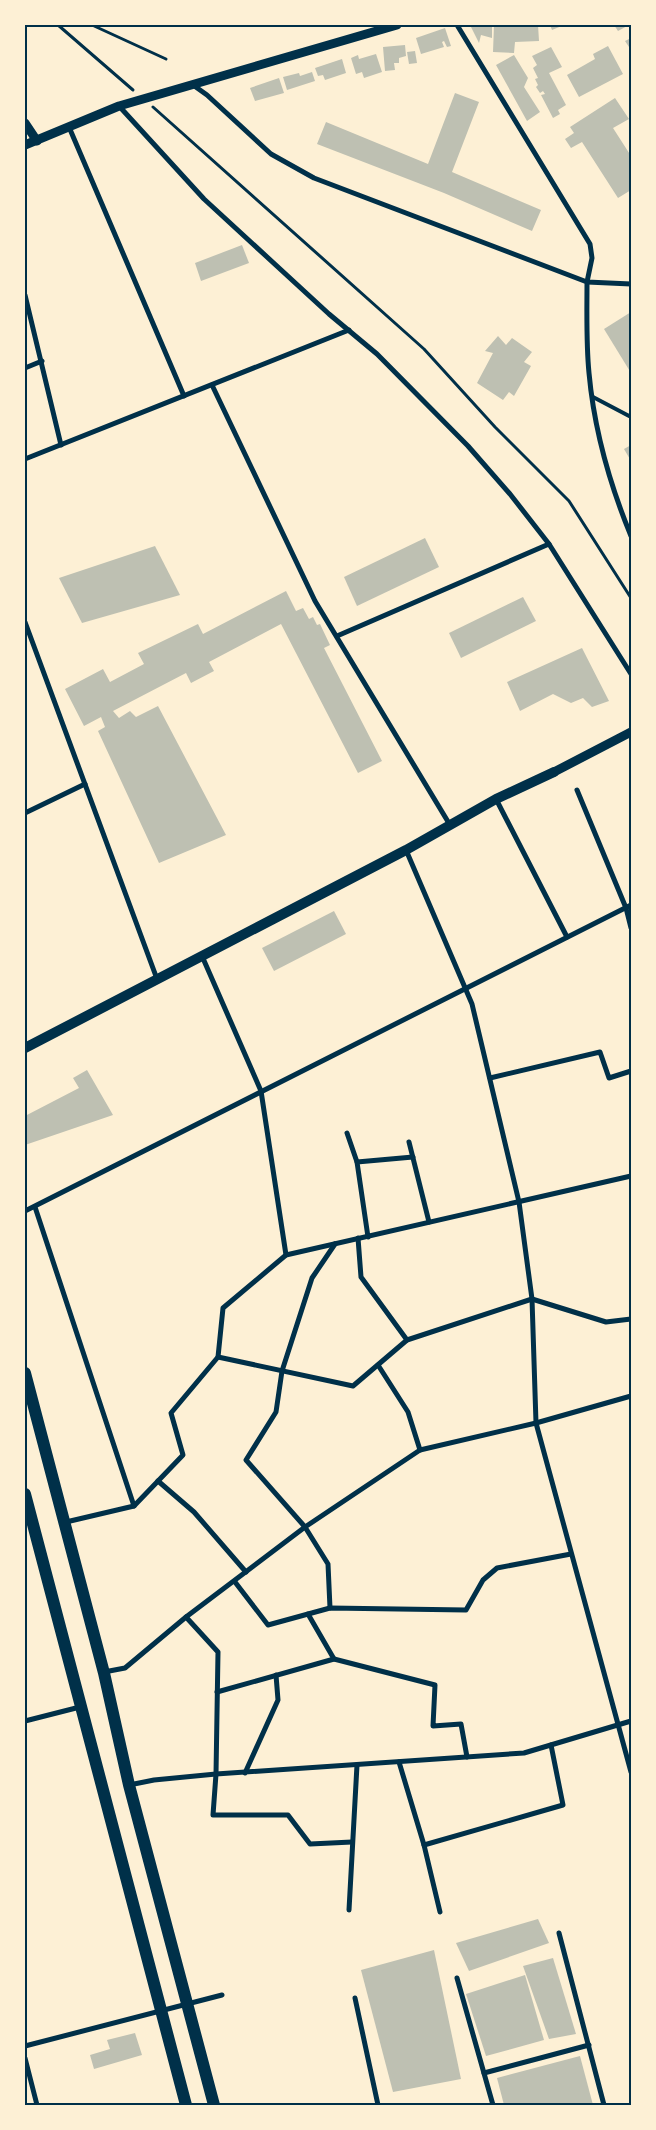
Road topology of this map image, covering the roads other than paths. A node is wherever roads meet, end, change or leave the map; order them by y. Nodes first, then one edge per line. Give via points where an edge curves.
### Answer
1 (397, 25) edge
2 (457, 25) edge
3 (192, 85) junction
4 (119, 106) junction
5 (25, 123) edge
6 (70, 127) junction
7 (37, 141) junction
8 (25, 145) edge
9 (586, 282) junction
10 (631, 284) edge
11 (25, 295) edge
12 (349, 330) junction
13 (42, 361) junction
14 (25, 368) edge
15 (212, 385) junction
16 (184, 396) junction
17 (593, 397) junction
18 (631, 418) edge
19 (61, 445) junction
20 (25, 459) edge
21 (631, 536) edge
22 (549, 544) junction
23 (25, 622) edge
24 (337, 636) junction
25 (631, 674) edge
26 (631, 732) edge
27 (554, 772) joint
28 (85, 784) junction
29 (577, 790) dead end
30 (496, 799) junction
31 (25, 813) edge
32 (450, 824) junction
33 (406, 850) junction
34 (628, 906) edge
35 (631, 928) edge
36 (567, 937) junction
37 (202, 956) junction
38 (158, 979) junction
39 (465, 988) junction
40 (25, 1048) edge
41 (631, 1071) edge
42 (490, 1078) junction
43 (261, 1090) junction
44 (347, 1133) dead end
45 (408, 1142) dead end
46 (412, 1157) junction
47 (357, 1162) junction
48 (631, 1176) edge
49 (519, 1202) junction
50 (35, 1207) junction
51 (25, 1211) edge
52 (428, 1222) junction
53 (368, 1237) junction
54 (358, 1238) junction
55 (335, 1244) junction
56 (286, 1255) junction
57 (532, 1299) junction
58 (631, 1319) edge
59 (407, 1340) junction
60 (218, 1357) junction
61 (378, 1365) junction
62 (282, 1371) junction
63 (25, 1373) edge
64 (631, 1396) edge
65 (536, 1423) junction
66 (420, 1450) junction
67 (158, 1481) junction
68 (25, 1494) edge
69 (134, 1506) junction
70 (64, 1523) junction
71 (305, 1527) junction
72 (571, 1554) junction
73 (246, 1572) junction
74 (234, 1582) junction
75 (330, 1608) junction
76 (308, 1614) junction
77 (186, 1617) junction
78 (334, 1659) junction
79 (104, 1672) junction
80 (276, 1675) junction
81 (217, 1692) junction
82 (80, 1707) junction
83 (25, 1721) edge
84 (631, 1721) edge
85 (618, 1724) junction
86 (551, 1745) junction
87 (467, 1757) junction
88 (399, 1762) junction
89 (358, 1765) junction
90 (631, 1772) edge
91 (245, 1773) junction
92 (216, 1774) junction
93 (129, 1786) junction
94 (352, 1842) junction
95 (424, 1845) junction
96 (349, 1910) dead end
97 (440, 1912) dead end
98 (559, 1933) dead end
99 (457, 1978) dead end
100 (222, 1995) dead end
101 (355, 1998) dead end
102 (188, 2004) junction
103 (162, 2010) junction
104 (589, 2045) junction
105 (25, 2046) edge
106 (25, 2058) edge
107 (484, 2073) junction
108 (37, 2105) edge
109 (186, 2105) edge
110 (214, 2105) edge
111 (378, 2105) edge
112 (493, 2105) edge
113 (604, 2105) edge

1 - 3 street
2 - 9 street via 590,244 592,258
3 - 4 street
3 - 9 street via 271,154 314,178
4 - 6 street
4 - 12 street via 204,199
5 - 7 street
6 - 7 street
6 - 16 street
7 - 8 street
9 - 10 street
9 - 17 street via 589,374
11 - 13 street
12 - 15 street
12 - 22 street via 396,372 468,446
13 - 14 street
13 - 19 street
15 - 16 street
15 - 24 street via 315,601
16 - 19 street
17 - 18 lane
17 - 21 street via 600,444
19 - 20 street
22 - 24 street
22 - 25 street
23 - 28 street
24 - 32 street
26 - 27 street
27 - 30 main road
28 - 31 street
28 - 38 street
29 - 34 street
30 - 32 main road
30 - 36 street
32 - 33 main road
33 - 37 main road
33 - 39 street
34 - 35 street
34 - 36 street
36 - 39 street
37 - 38 main road
37 - 43 street
38 - 40 main road
39 - 42 street
39 - 43 street
41 - 42 street via 609,1078 600,1052
42 - 49 street
43 - 50 street
43 - 56 street
44 - 47 street
45 - 46 street
46 - 47 street
46 - 52 street
47 - 53 street
48 - 49 street
49 - 52 street
49 - 57 street
50 - 51 street
50 - 69 street
52 - 53 street
53 - 54 street
54 - 55 street
54 - 59 street via 361,1277
55 - 56 street
55 - 62 street via 312,1278
56 - 60 street via 223,1308
57 - 58 street via 606,1322
57 - 59 street
57 - 65 street
59 - 61 street
60 - 62 street
60 - 67 street via 171,1413 183,1455
61 - 62 street via 353,1386
61 - 66 street via 408,1412
62 - 71 street via 276,1412 246,1460
63 - 70 main road
64 - 65 street
65 - 66 street
65 - 72 street
66 - 71 street
67 - 69 street
67 - 73 street via 194,1512
68 - 82 main road
69 - 70 street
70 - 79 main road
71 - 73 street
71 - 75 street via 328,1564
72 - 75 street via 497,1568 483,1580 466,1610
72 - 85 street
73 - 74 street
74 - 76 street via 268,1625
74 - 77 street
75 - 76 street
76 - 78 street
77 - 79 street via 125,1668
77 - 81 street via 218,1652
78 - 80 street
78 - 87 street via 435,1685 432,1726 462,1724
79 - 93 main road
80 - 81 street
80 - 91 street via 278,1700
81 - 92 street
82 - 83 street
82 - 103 main road
84 - 85 street
85 - 86 street
85 - 90 street
86 - 87 street via 524,1753
86 - 95 street via 563,1805
87 - 88 street
88 - 89 street
88 - 95 street
89 - 91 street
89 - 94 street
91 - 92 street
92 - 93 street via 154,1780
92 - 94 street via 213,1815 288,1815 310,1844
93 - 102 main road
94 - 96 street
95 - 97 street
98 - 104 street
99 - 107 street
100 - 102 street
101 - 111 street
102 - 103 street
102 - 110 main road
103 - 105 street
103 - 109 main road
104 - 107 street
104 - 113 street
106 - 108 street
107 - 112 street

